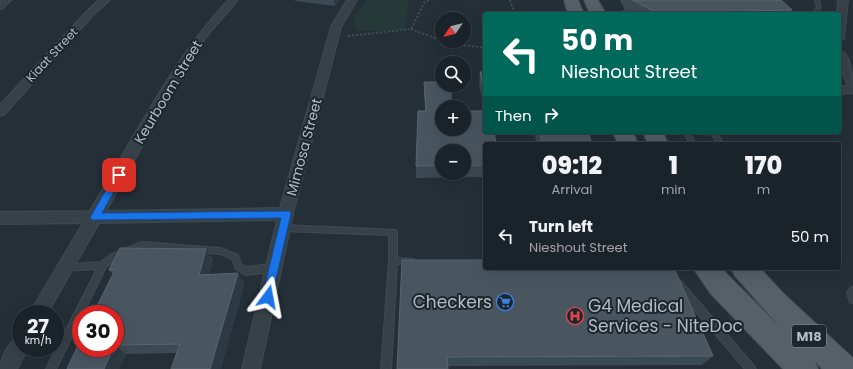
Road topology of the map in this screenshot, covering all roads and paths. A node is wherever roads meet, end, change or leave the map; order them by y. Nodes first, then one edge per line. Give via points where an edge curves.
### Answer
1 (6, 0) edge
2 (105, 0) edge
3 (234, 0) edge
4 (352, 0) edge
5 (429, 0) edge
6 (510, 0) edge
7 (571, 0) edge
8 (591, 0) edge
9 (817, 0) edge
10 (843, 0) edge
11 (0, 6) edge
12 (514, 12) edge
13 (575, 12) edge
14 (597, 12) edge
15 (815, 12) edge
16 (841, 19) edge
17 (411, 29) junction
18 (348, 36) dead end
19 (483, 48) edge
20 (841, 57) edge
21 (853, 84) edge
22 (841, 89) edge
23 (0, 112) edge
24 (95, 217) junction
25 (0, 218) edge
26 (285, 221) junction
27 (393, 261) junction
28 (416, 261) edge
29 (103, 265) junction
30 (64, 267) junction
31 (274, 268) junction
32 (708, 270) edge
33 (746, 270) edge
34 (672, 277) edge
35 (853, 291) edge
36 (853, 299) edge
37 (43, 305) edge
38 (14, 357) edge
39 (7, 369) edge
40 (51, 369) edge
41 (251, 369) edge
42 (386, 369) edge
43 (751, 369) edge
44 (803, 369) edge
45 (843, 369) edge

1 - 11 street
2 - 23 street, Kiaat Street
3 - 24 street, Keurboom Street via 207,29 187,57
4 - 26 street, Mimosa Street via 336,27
5 - 17 path via 424,3
6 - 12 path
7 - 13 main road
8 - 14 main road
9 - 15 lane via 819,7
10 - 16 street
17 - 18 path
17 - 19 path via 448,43
20 - 21 street
21 - 22 street
24 - 25 street
24 - 26 street
24 - 30 street, Keurboom Street
26 - 27 lane via 393,232
26 - 31 street, Mimosa Street
27 - 28 lane
27 - 42 lane
29 - 30 lane
29 - 31 lane via 119,253 142,245 225,252 235,257 239,267 245,271
29 - 40 lane
30 - 37 street, Keurboom Street
31 - 41 street, Mimosa Street
32 - 44 main road, M18 via 719,285
33 - 45 main road, M18 via 774,302
34 - 43 lane
35 - 36 lane
38 - 39 street

